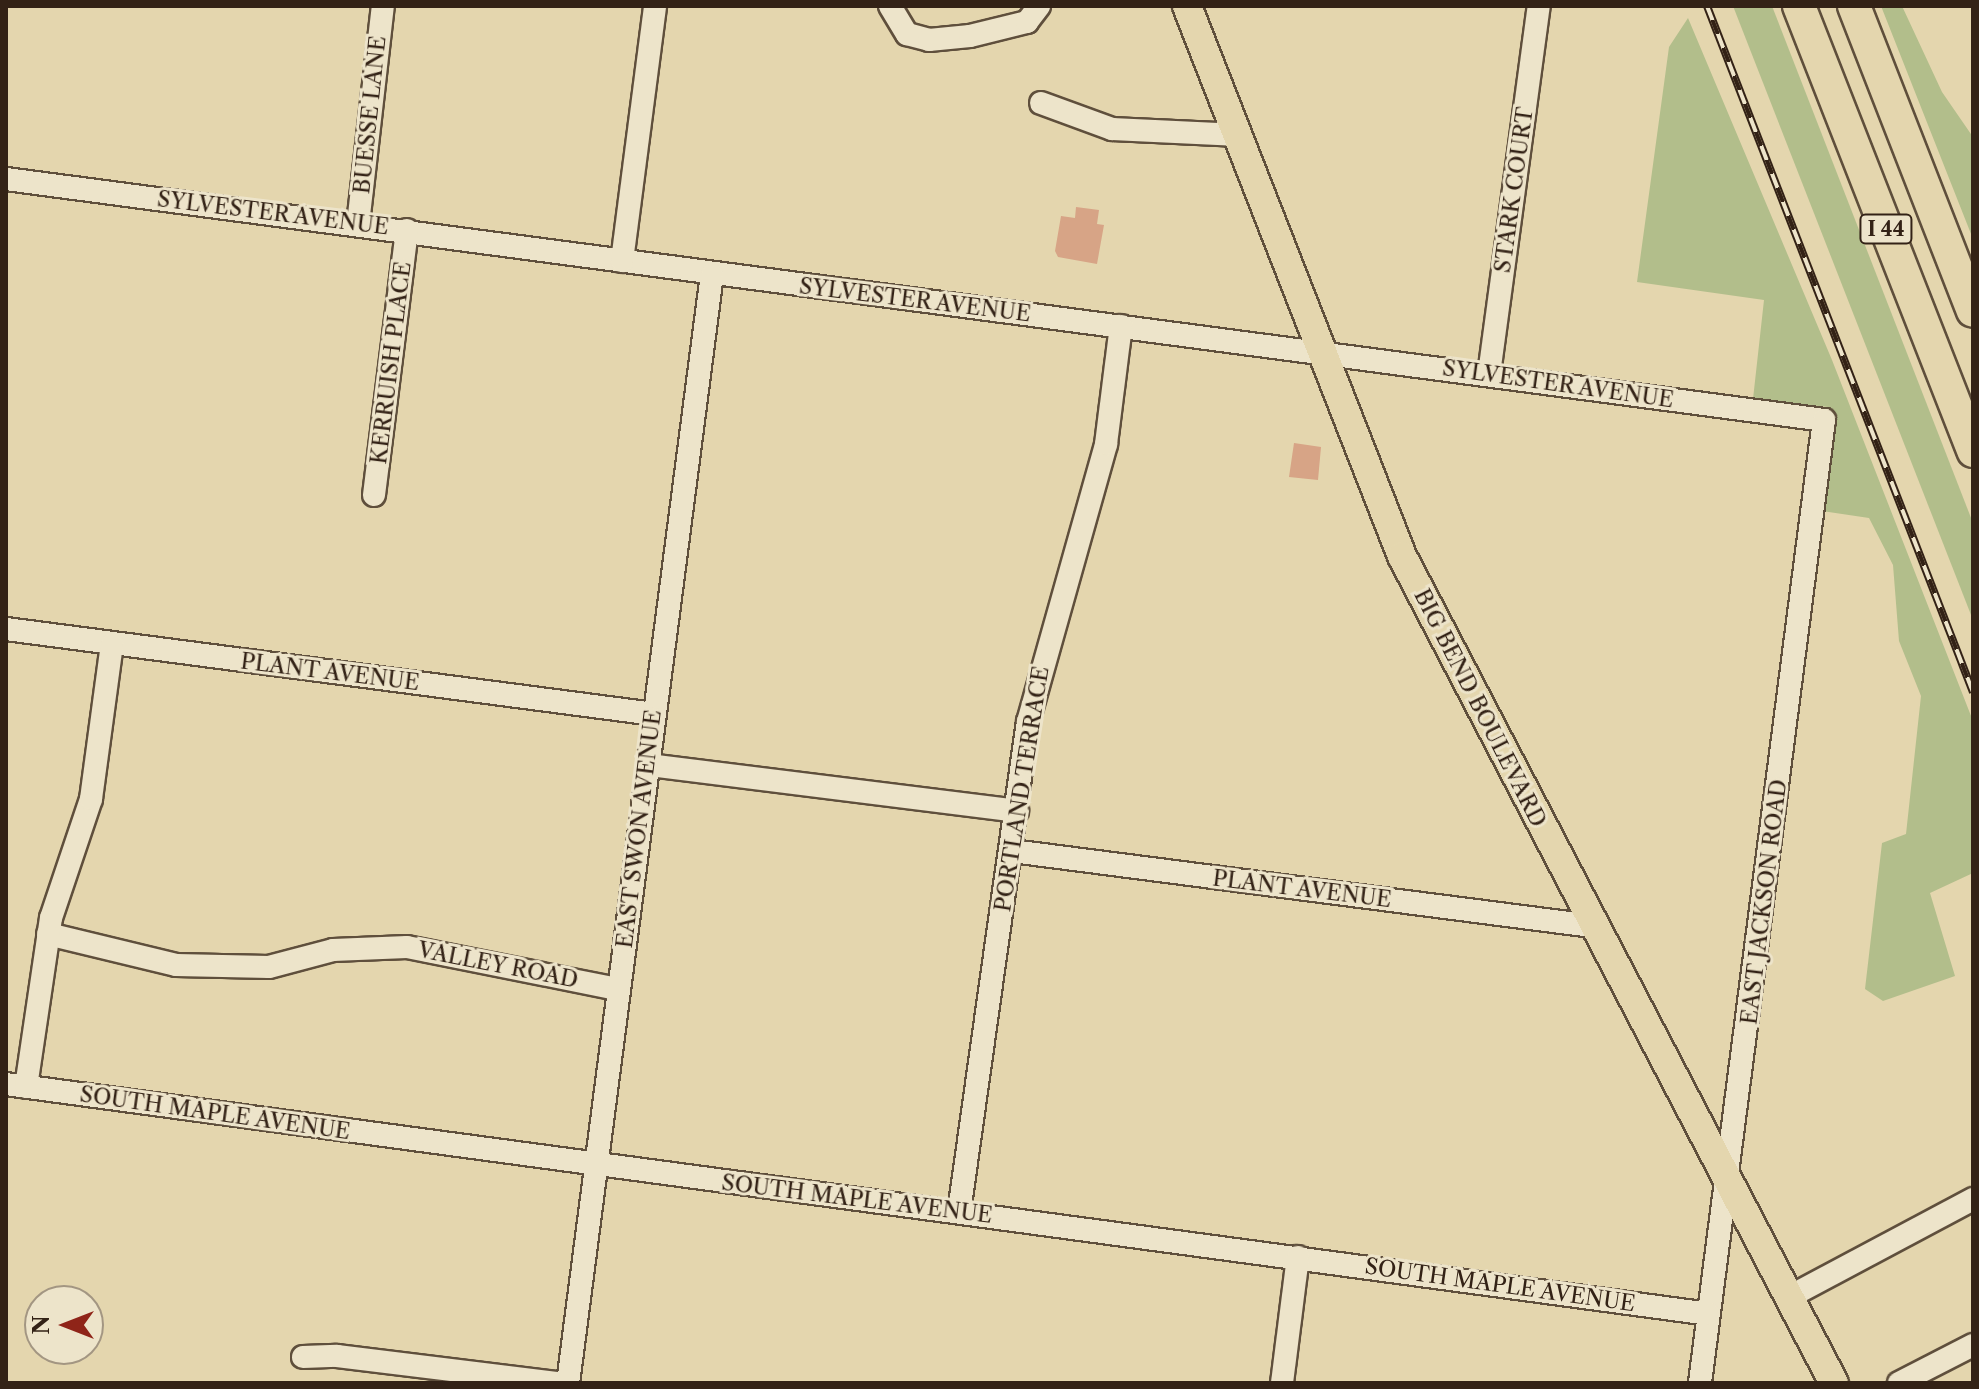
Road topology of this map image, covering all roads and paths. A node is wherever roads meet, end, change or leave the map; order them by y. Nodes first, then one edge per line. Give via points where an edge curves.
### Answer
1 (383, 6) edge
2 (655, 6) edge
3 (890, 6) edge
4 (1039, 6) edge
5 (1187, 6) edge
6 (1539, 6) edge
7 (1799, 6) edge
8 (1854, 6) edge
9 (1041, 103) dead end
10 (1239, 135) junction
11 (6, 179) edge
12 (358, 224) junction
13 (407, 230) junction
14 (622, 261) junction
15 (712, 275) junction
16 (1973, 311) edge
17 (1121, 326) junction
18 (1322, 353) junction
19 (1489, 374) junction
20 (1824, 420) joint
21 (1973, 451) edge
22 (374, 495) dead end
23 (6, 629) edge
24 (112, 644) junction
25 (654, 714) junction
26 (649, 765) junction
27 (1017, 811) junction
28 (1012, 851) junction
29 (1592, 926) junction
30 (48, 934) junction
31 (618, 989) junction
32 (16, 1085) edge
33 (595, 1166) junction
34 (1729, 1185) junction
35 (1973, 1199) edge
36 (959, 1212) junction
37 (1298, 1257) junction
38 (1787, 1298) junction
39 (1709, 1314) junction
40 (1973, 1345) edge
41 (303, 1357) dead end
42 (558, 1383) edge
43 (568, 1383) edge
44 (1282, 1383) edge
45 (1700, 1383) edge
46 (1834, 1383) edge
47 (1899, 1383) edge

1 - 12 street, BUESSE LANE
2 - 14 street
3 - 4 street via 907,34 929,40 1027,22
5 - 10 main road, BIG BEND BOULEVARD
6 - 19 street, STARK COURT
7 - 21 highway, I 44
8 - 16 highway, I 44
9 - 10 street via 1112,129
10 - 18 main road, BIG BEND BOULEVARD
11 - 12 street, SYLVESTER AVENUE
12 - 13 street, SYLVESTER AVENUE
13 - 14 street, SYLVESTER AVENUE
13 - 22 street, KERRUISH PLACE
14 - 15 street, SYLVESTER AVENUE
15 - 17 street, SYLVESTER AVENUE
15 - 25 street, EAST SWON AVENUE
17 - 18 street, SYLVESTER AVENUE
17 - 27 street, PORTLAND TERRACE via 1106,444 1041,661
18 - 19 street, SYLVESTER AVENUE
18 - 29 main road, BIG BEND BOULEVARD via 1402,556
19 - 20 street, SYLVESTER AVENUE
20 - 34 street, EAST JACKSON ROAD
23 - 24 street, PLANT AVENUE
24 - 25 street, PLANT AVENUE
24 - 30 street via 91,799
25 - 26 street, EAST SWON AVENUE
26 - 27 street
26 - 31 street, EAST SWON AVENUE
27 - 28 street, PORTLAND TERRACE
28 - 29 street, PLANT AVENUE
28 - 36 street, PORTLAND TERRACE
29 - 34 main road, BIG BEND BOULEVARD
30 - 31 street, VALLEY ROAD via 176,965 269,967 333,950 407,947
30 - 32 street
31 - 33 street, EAST SWON AVENUE
32 - 33 street, SOUTH MAPLE AVENUE
33 - 36 street, SOUTH MAPLE AVENUE
33 - 43 street, EAST SWON AVENUE
34 - 38 main road, BIG BEND BOULEVARD
34 - 39 street, EAST JACKSON ROAD
35 - 38 street
36 - 37 street, SOUTH MAPLE AVENUE
37 - 39 street, SOUTH MAPLE AVENUE
37 - 44 street
38 - 46 main road, BIG BEND BOULEVARD
39 - 45 street, EAST JACKSON ROAD
40 - 47 street
41 - 42 street via 353,1358

